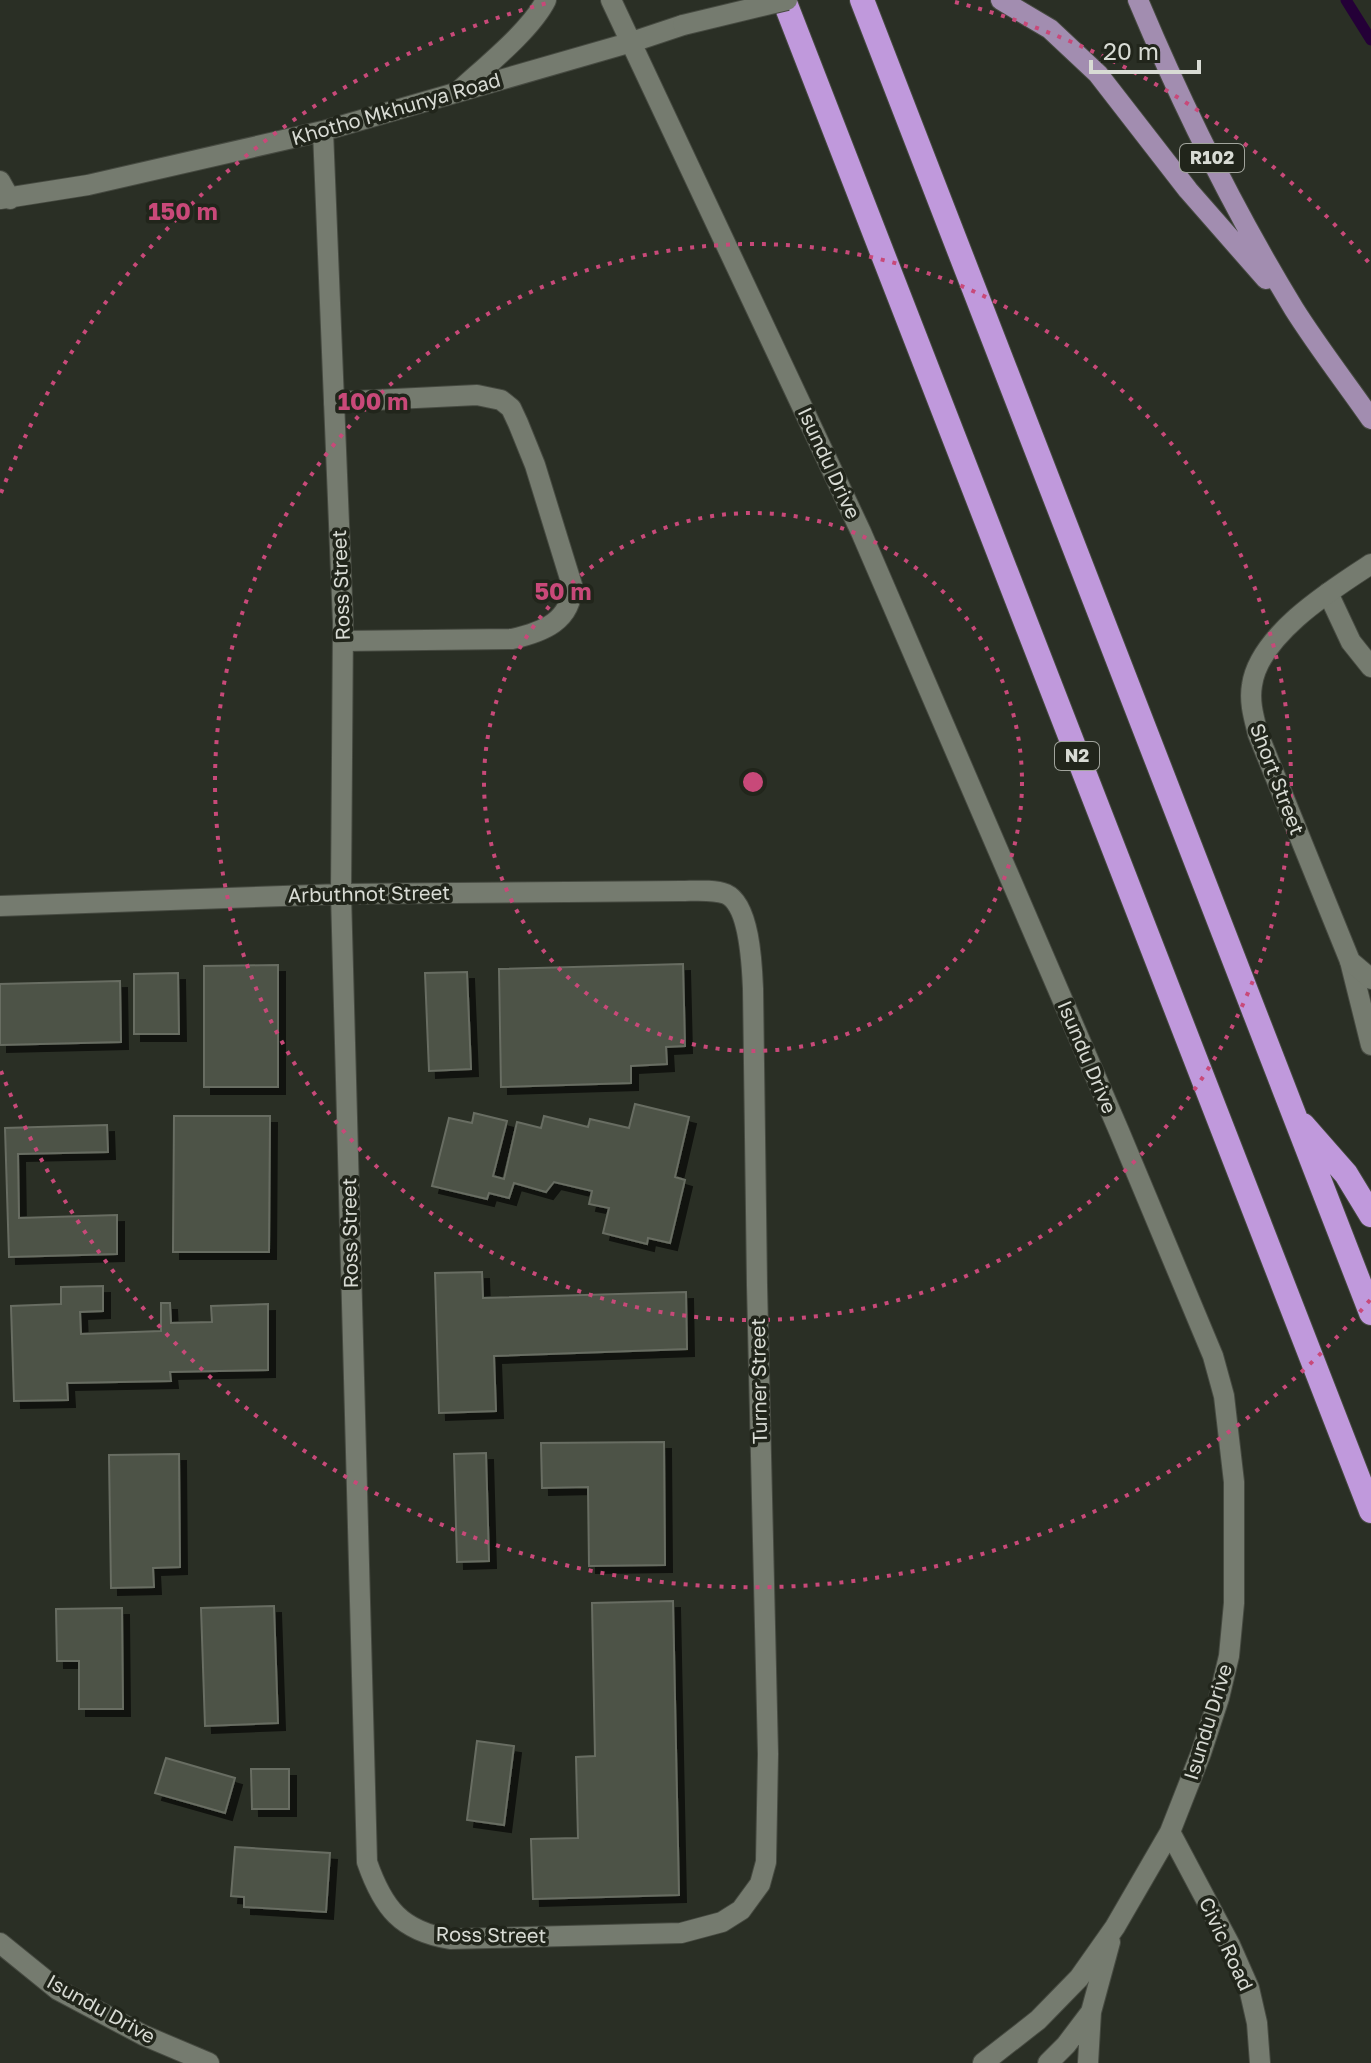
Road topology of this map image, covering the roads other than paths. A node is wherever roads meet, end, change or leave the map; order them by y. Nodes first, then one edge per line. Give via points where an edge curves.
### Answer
1 (546, 0) edge
2 (611, 0) edge
3 (786, 0) edge
4 (862, 0) edge
5 (1001, 0) edge
6 (1138, 0) edge
7 (632, 42) junction
8 (457, 93) junction
9 (323, 131) junction
10 (3, 193) edge
11 (1296, 312) junction
12 (334, 402) junction
13 (1371, 419) edge
14 (1371, 564) edge
15 (1328, 593) junction
16 (343, 641) junction
17 (1371, 667) edge
18 (341, 894) junction
19 (736, 903) joint
20 (0, 906) edge
21 (1350, 961) junction
22 (1371, 979) edge
23 (1371, 1045) edge
24 (1293, 1114) junction
25 (1371, 1215) edge
26 (1371, 1313) edge
27 (1371, 1511) edge
28 (1170, 1832) junction
29 (766, 1862) joint
30 (1115, 1927) junction
31 (0, 1943) edge
32 (1091, 2012) junction
33 (209, 2063) edge
34 (983, 2063) edge
35 (1048, 2063) edge
36 (1088, 2063) edge
37 (1260, 2063) edge

1 - 8 street
2 - 7 street, Isundu Drive
3 - 7 street, Khotho Mkhunya Road, bridge
3 - 27 highway, N2
4 - 24 highway
5 - 11 main road via 1050,29 1098,74 1188,190
6 - 11 main road, R102 via 1238,212
7 - 8 street, Khotho Mkhunya Road
7 - 28 street, Isundu Drive via 861,532 1213,1356 1224,1396 1234,1482 1234,1603 1219,1698
8 - 9 street, Khotho Mkhunya Road
9 - 10 street, Khotho Mkhunya Road via 88,185
9 - 12 street, Ross Street
11 - 13 main road, R102
12 - 16 street, Ross Street
12 - 16 street via 477,395 501,400 511,408 535,465 572,585 564,614 532,635
14 - 15 street, Short Street
15 - 17 street via 1351,642
15 - 21 street, Short Street via 1264,653 1251,701 1258,734
16 - 18 street, Ross Street
18 - 19 street, Arbuthnot Street via 681,891 727,894
18 - 20 street, Arbuthnot Street
18 - 29 street, Ross Street via 367,1862 375,1883 396,1914 428,1936 681,1933 722,1922 741,1910 760,1884
19 - 29 street, Turner Street via 752,960 753,989
21 - 22 street, Short Street
21 - 23 street
24 - 25 highway via 1346,1174
24 - 26 highway
28 - 30 street, Isundu Drive
28 - 37 street, Civic Road via 1249,1988
30 - 32 street
30 - 34 street, Isundu Drive via 1079,1978 1038,2020
31 - 33 street, Isundu Drive via 58,1990
32 - 35 street
32 - 36 street

